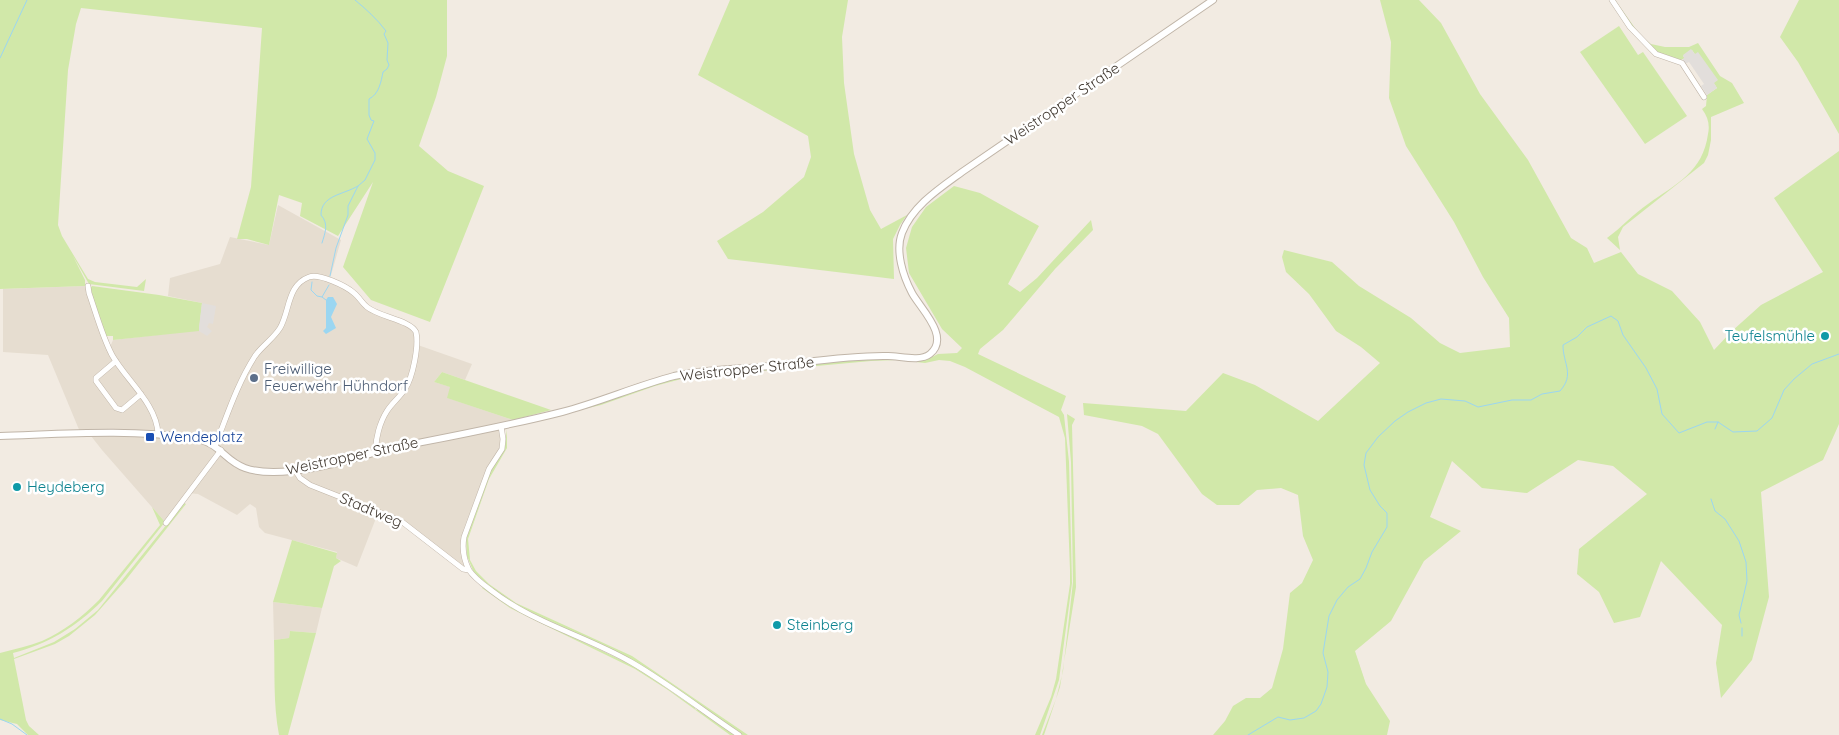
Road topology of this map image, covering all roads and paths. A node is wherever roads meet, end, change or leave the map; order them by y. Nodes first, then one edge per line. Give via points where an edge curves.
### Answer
1 (1213, 0) edge
2 (1612, 0) edge
3 (1704, 97) dead end
4 (88, 286) dead end
5 (116, 361) junction
6 (141, 394) junction
7 (501, 426) junction
8 (158, 434) junction
9 (0, 436) edge
10 (218, 448) junction
11 (376, 452) junction
12 (295, 470) junction
13 (166, 523) dead end
14 (470, 570) junction
15 (739, 735) edge

1 - 7 street, Weistropper Straße via 962,172 911,217 900,240 901,260 912,293 936,332 935,348 928,356 862,357 684,374 585,406
2 - 3 street via 1648,47 1656,54 1682,63
4 - 5 street via 105,339
5 - 6 street
5 - 6 street via 96,378 116,408 122,410
6 - 8 street via 157,424
7 - 11 street, Weistropper Straße
7 - 14 street via 502,449 489,469 464,537 464,556
8 - 9 street, Weistropper Straße
8 - 10 street, Weistropper Straße via 198,440
10 - 11 street via 227,413 251,364 280,327 294,288 308,277 315,276 348,288 366,306 412,326 417,336 411,374 406,388 381,424
10 - 12 street, Weistropper Straße via 240,466 249,469
10 - 13 street
11 - 12 street, Weistropper Straße
12 - 14 street, Stadtweg via 310,485 401,521
14 - 15 street, Stadtweg via 513,606 637,666

